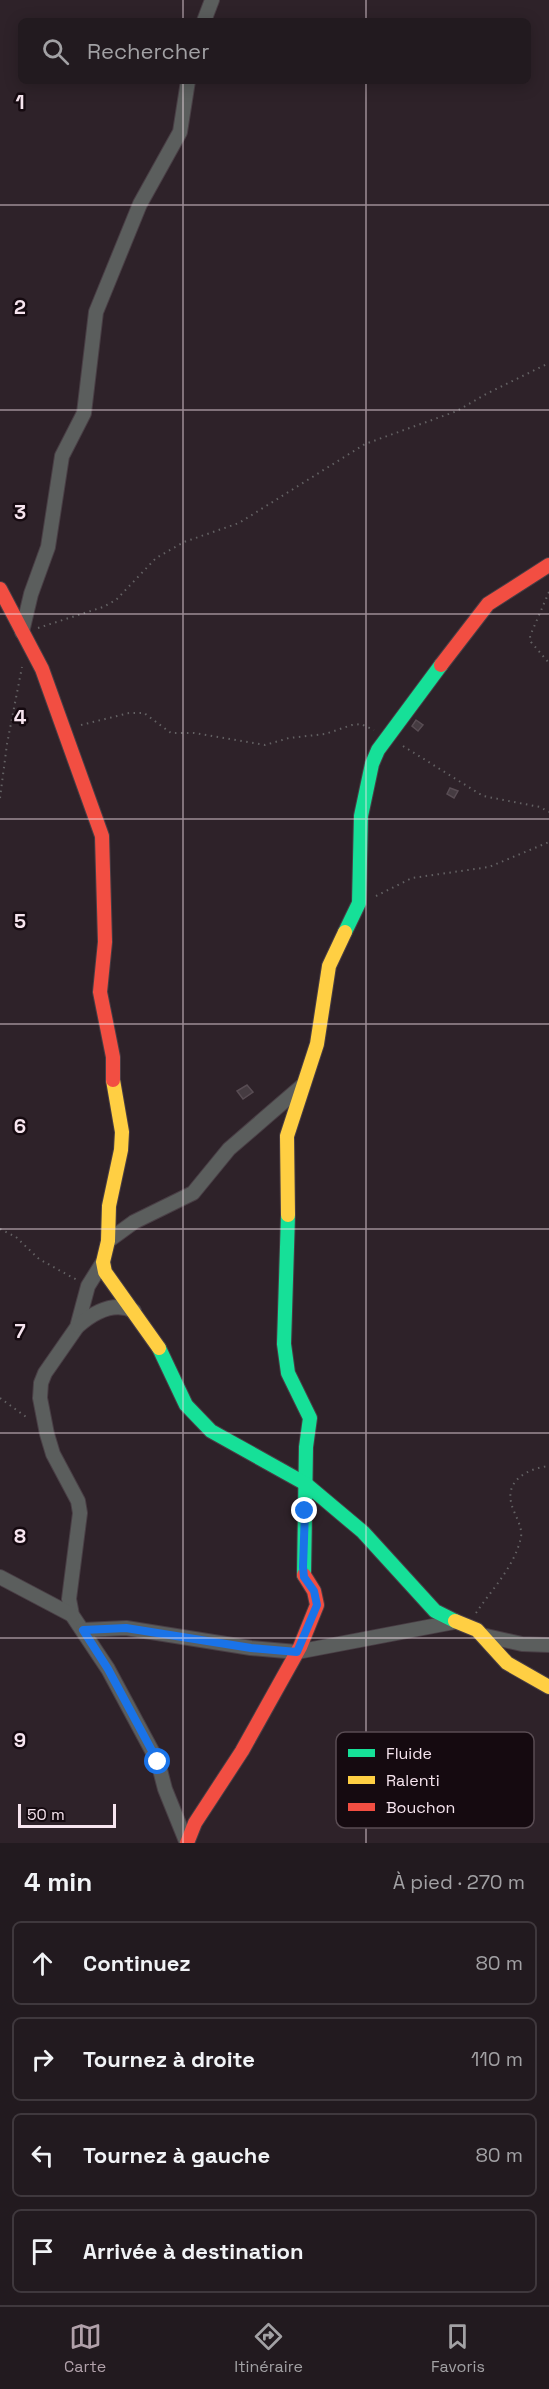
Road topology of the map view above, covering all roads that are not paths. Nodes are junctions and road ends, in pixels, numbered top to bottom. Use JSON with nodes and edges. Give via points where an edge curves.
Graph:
{"nodes":[{"id":1,"x":212,"y":0,"type":"edge"},
{"id":2,"x":205,"y":18,"type":"edge"},
{"id":3,"x":188,"y":84,"type":"edge"},
{"id":4,"x":549,"y":564,"type":"edge"},
{"id":5,"x":0,"y":589,"type":"edge"},
{"id":6,"x":22,"y":632,"type":"junction"},
{"id":7,"x":303,"y":1085,"type":"junction"},
{"id":8,"x":108,"y":1241,"type":"junction"},
{"id":9,"x":103,"y":1262,"type":"junction"},
{"id":10,"x":136,"y":1312,"type":"junction"},
{"id":11,"x":77,"y":1327,"type":"junction"},
{"id":12,"x":306,"y":1484,"type":"junction"},
{"id":13,"x":0,"y":1577,"type":"edge"},
{"id":14,"x":72,"y":1616,"type":"junction"},
{"id":15,"x":454,"y":1622,"type":"junction"},
{"id":16,"x":83,"y":1630,"type":"junction"},
{"id":17,"x":486,"y":1636,"type":"junction"},
{"id":18,"x":549,"y":1645,"type":"edge"},
{"id":19,"x":297,"y":1652,"type":"junction"},
{"id":20,"x":549,"y":1687,"type":"edge"},
{"id":21,"x":187,"y":1842,"type":"edge"}],
"edges":[{"from":1,"to":2,"type":"street"},
{"from":3,"to":6,"type":"street","via":[[180,132],[140,204],[96,312],[84,413],[62,456],[50,539]]},
{"from":4,"to":7,"type":"street","via":[[488,604],[388,736],[372,764],[361,816],[357,913],[329,966],[317,1044]]},
{"from":5,"to":6,"type":"street"},
{"from":6,"to":8,"type":"street","via":[[42,669],[102,836],[105,942],[100,992],[122,1132],[109,1206]]},
{"from":7,"to":8,"type":"street","via":[[229,1149],[193,1193],[134,1222]]},
{"from":7,"to":12,"type":"street","via":[[287,1136],[284,1344],[288,1373],[310,1418]]},
{"from":8,"to":9,"type":"street"},
{"from":9,"to":10,"type":"street","via":[[105,1272]]},
{"from":9,"to":11,"type":"street","via":[[88,1286]]},
{"from":10,"to":11,"type":"street","via":[[128,1308],[102,1309]]},
{"from":10,"to":12,"type":"street","via":[[158,1345],[186,1405],[211,1431]]},
{"from":11,"to":14,"type":"street","via":[[45,1373],[40,1398],[53,1454],[78,1501],[80,1513],[69,1599]]},
{"from":12,"to":15,"type":"street","via":[[363,1532],[435,1611]]},
{"from":12,"to":19,"type":"street","via":[[303,1567],[317,1605]]},
{"from":13,"to":14,"type":"street"},
{"from":14,"to":16,"type":"street"},
{"from":15,"to":17,"type":"street"},
{"from":15,"to":19,"type":"street"},
{"from":16,"to":19,"type":"street","via":[[126,1628]]},
{"from":16,"to":21,"type":"street","via":[[158,1762]]},
{"from":17,"to":18,"type":"street"},
{"from":17,"to":20,"type":"street","via":[[500,1656],[520,1673]]},
{"from":19,"to":21,"type":"street"}]}
